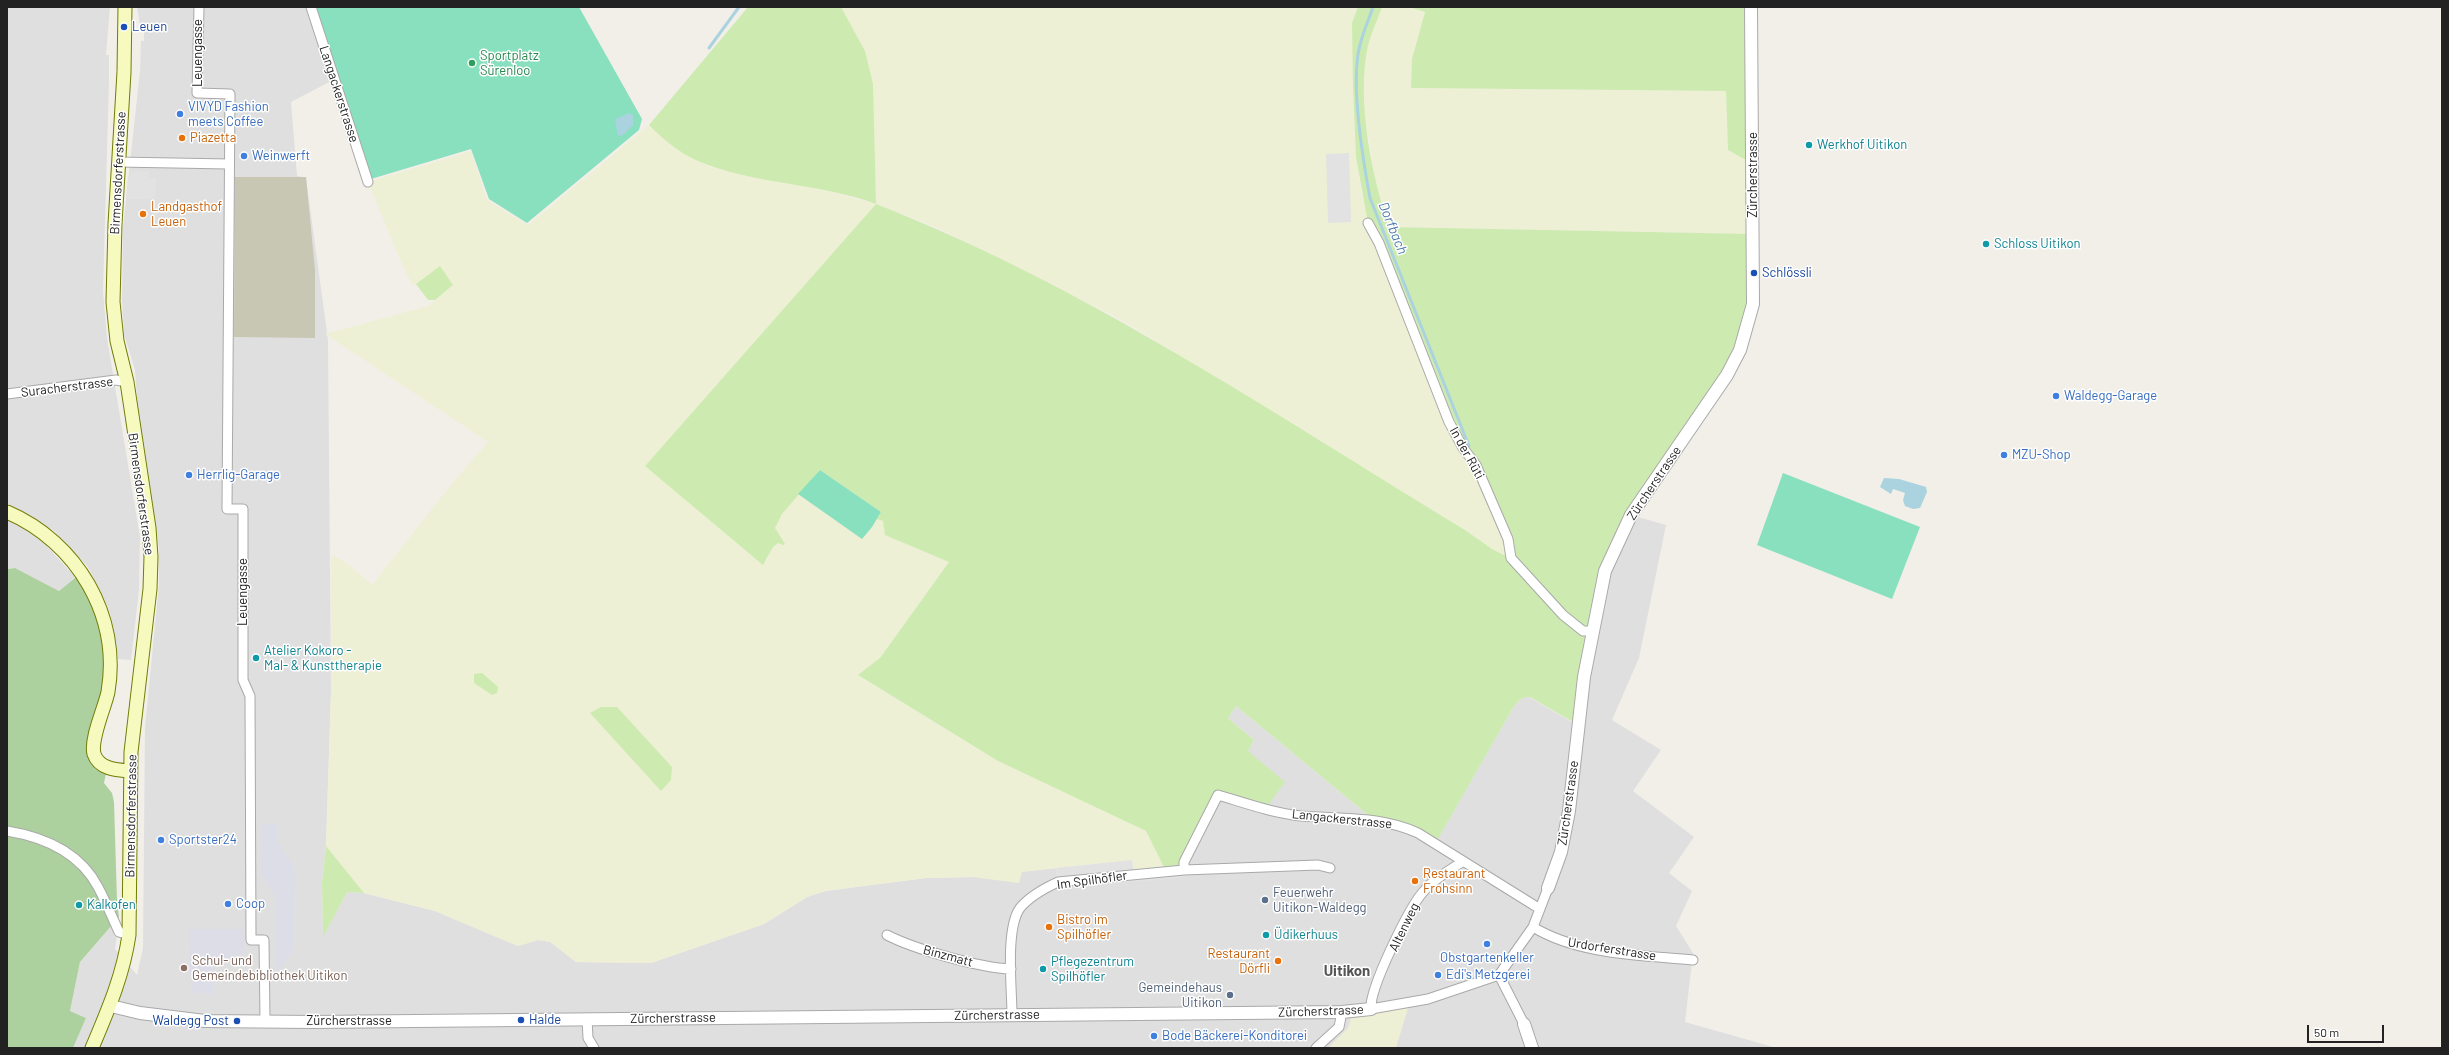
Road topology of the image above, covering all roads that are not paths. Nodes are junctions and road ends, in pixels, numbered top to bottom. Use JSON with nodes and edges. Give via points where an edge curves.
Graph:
{"nodes":[{"id":1,"x":125,"y":7,"type":"edge"},
{"id":2,"x":199,"y":7,"type":"edge"},
{"id":3,"x":311,"y":7,"type":"edge"},
{"id":4,"x":1751,"y":7,"type":"edge"},
{"id":5,"x":118,"y":162,"type":"junction"},
{"id":6,"x":229,"y":164,"type":"junction"},
{"id":7,"x":368,"y":182,"type":"dead end"},
{"id":8,"x":1368,"y":223,"type":"dead end"},
{"id":9,"x":127,"y":382,"type":"junction"},
{"id":10,"x":7,"y":394,"type":"edge"},
{"id":11,"x":7,"y":512,"type":"edge"},
{"id":12,"x":1592,"y":631,"type":"junction"},
{"id":13,"x":130,"y":771,"type":"junction"},
{"id":14,"x":7,"y":831,"type":"edge"},
{"id":15,"x":1462,"y":862,"type":"junction"},
{"id":16,"x":1330,"y":868,"type":"dead end"},
{"id":17,"x":1184,"y":870,"type":"junction"},
{"id":18,"x":1548,"y":888,"type":"joint"},
{"id":19,"x":1540,"y":909,"type":"junction"},
{"id":20,"x":1533,"y":927,"type":"junction"},
{"id":21,"x":129,"y":935,"type":"junction"},
{"id":22,"x":886,"y":935,"type":"dead end"},
{"id":23,"x":1694,"y":960,"type":"dead end"},
{"id":24,"x":1011,"y":969,"type":"junction"},
{"id":25,"x":1499,"y":975,"type":"junction"},
{"id":26,"x":111,"y":1006,"type":"junction"},
{"id":27,"x":1370,"y":1009,"type":"junction"},
{"id":28,"x":1342,"y":1012,"type":"junction"},
{"id":29,"x":1012,"y":1015,"type":"junction"},
{"id":30,"x":587,"y":1019,"type":"junction"},
{"id":31,"x":265,"y":1021,"type":"junction"},
{"id":32,"x":1524,"y":1024,"type":"joint"},
{"id":33,"x":92,"y":1048,"type":"edge"},
{"id":34,"x":594,"y":1048,"type":"edge"},
{"id":35,"x":1316,"y":1048,"type":"edge"},
{"id":36,"x":1532,"y":1048,"type":"edge"}],
"edges":[{"from":1,"to":5,"type":"main road","name":"Birmensdorferstrasse"},
{"from":2,"to":6,"type":"street","name":"Leuengasse","via":[[197,93],[230,94]]},
{"from":3,"to":7,"type":"street","name":"Langackerstrasse"},
{"from":4,"to":12,"type":"street","name":"Zürcherstrasse","via":[[1754,292],[1747,329],[1740,350],[1718,389],[1631,515],[1618,539],[1604,571]]},
{"from":5,"to":6,"type":"street"},
{"from":5,"to":9,"type":"main road","name":"Birmensdorferstrasse","via":[[113,302],[117,341]]},
{"from":6,"to":31,"type":"street","name":"Leuengasse","via":[[227,509],[243,509],[243,680],[250,696],[251,940],[264,940]]},
{"from":8,"to":12,"type":"street","name":"In der Rüti","via":[[1379,242],[1449,422],[1476,465],[1508,539],[1511,558],[1563,615],[1583,631]]},
{"from":9,"to":10,"type":"street","name":"Suracherstrasse","via":[[116,380]]},
{"from":9,"to":13,"type":"main road","name":"Birmensdorferstrasse","via":[[151,557],[150,589],[133,725]]},
{"from":11,"to":13,"type":"main road","via":[[38,529],[56,544],[82,572],[96,596],[106,628],[110,664],[108,692],[94,742],[94,753],[98,761],[107,768]]},
{"from":12,"to":18,"type":"street","name":"Zürcherstrasse","via":[[1584,677],[1569,811],[1560,852]]},
{"from":13,"to":21,"type":"main road","name":"Birmensdorferstrasse"},
{"from":14,"to":21,"type":"street","via":[[45,840],[75,860],[98,887],[119,932]]},
{"from":15,"to":17,"type":"street","name":"Langackerstrasse","via":[[1418,833],[1402,826],[1374,820],[1299,816],[1218,795],[1184,862]]},
{"from":15,"to":19,"type":"street","name":"Langackerstrasse"},
{"from":15,"to":27,"type":"street","name":"Altenweg","via":[[1435,881],[1415,902],[1374,990]]},
{"from":16,"to":17,"type":"street","name":"Im Spilhöfler","via":[[1318,865]]},
{"from":17,"to":24,"type":"street","name":"Im Spilhöfler","via":[[1058,882],[1043,889],[1020,909],[1011,939]]},
{"from":18,"to":19,"type":"street","name":"Zürcherstrasse"},
{"from":19,"to":20,"type":"street","name":"Zürcherstrasse"},
{"from":20,"to":23,"type":"street","name":"Urdorferstrasse","via":[[1547,936],[1587,947]]},
{"from":20,"to":25,"type":"street","name":"Zürcherstrasse"},
{"from":21,"to":26,"type":"main road","name":"Birmensdorferstrasse","via":[[125,963]]},
{"from":22,"to":24,"type":"street","name":"Binzmatt","via":[[903,944],[994,968]]},
{"from":24,"to":29,"type":"street","name":"Im Spilhöfler"},
{"from":25,"to":27,"type":"street","name":"Zürcherstrasse","via":[[1428,999]]},
{"from":25,"to":32,"type":"street"},
{"from":26,"to":31,"type":"street","name":"Zürcherstrasse","via":[[140,1013],[205,1021]]},
{"from":26,"to":33,"type":"main road","name":"Birmensdorferstrasse"},
{"from":27,"to":28,"type":"street","name":"Zürcherstrasse"},
{"from":28,"to":29,"type":"street","name":"Zürcherstrasse"},
{"from":28,"to":35,"type":"street","via":[[1339,1027]]},
{"from":29,"to":30,"type":"street","name":"Zürcherstrasse"},
{"from":30,"to":31,"type":"street","name":"Zürcherstrasse"},
{"from":30,"to":34,"type":"street","via":[[588,1038]]},
{"from":32,"to":36,"type":"street"}]}
